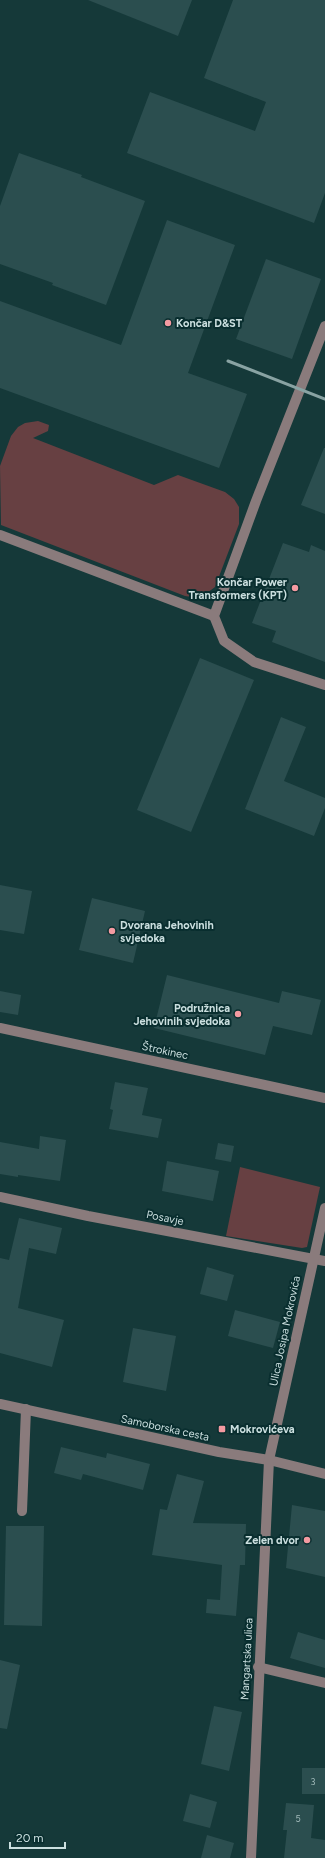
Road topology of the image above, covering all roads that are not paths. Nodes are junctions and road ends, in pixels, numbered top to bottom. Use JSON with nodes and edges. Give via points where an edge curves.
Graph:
{"nodes":[{"id":1,"x":325,"y":326,"type":"edge"},
{"id":2,"x":0,"y":535,"type":"edge"},
{"id":3,"x":214,"y":616,"type":"junction"},
{"id":4,"x":325,"y":685,"type":"edge"},
{"id":5,"x":0,"y":1028,"type":"edge"},
{"id":6,"x":325,"y":1098,"type":"edge"},
{"id":7,"x":0,"y":1197,"type":"edge"},
{"id":8,"x":325,"y":1208,"type":"edge"},
{"id":9,"x":313,"y":1258,"type":"junction"},
{"id":10,"x":325,"y":1261,"type":"edge"},
{"id":11,"x":0,"y":1404,"type":"edge"},
{"id":12,"x":26,"y":1409,"type":"junction"},
{"id":13,"x":269,"y":1460,"type":"junction"},
{"id":14,"x":325,"y":1474,"type":"edge"},
{"id":15,"x":22,"y":1511,"type":"dead end"},
{"id":16,"x":258,"y":1667,"type":"junction"},
{"id":17,"x":325,"y":1683,"type":"edge"},
{"id":18,"x":251,"y":1858,"type":"edge"}],
"edges":[{"from":1,"to":3,"type":"street"},
{"from":2,"to":3,"type":"street"},
{"from":3,"to":4,"type":"street","via":[[224,641],[254,662]]},
{"from":5,"to":6,"type":"street","name":"Štrokinec"},
{"from":7,"to":9,"type":"street","name":"Posavje"},
{"from":8,"to":9,"type":"street","name":"Ulica Josipa Mokrovića"},
{"from":9,"to":10,"type":"street","name":"Posavje"},
{"from":9,"to":13,"type":"street","name":"Ulica Josipa Mokrovića"},
{"from":11,"to":12,"type":"street","name":"Samoborska cesta"},
{"from":12,"to":13,"type":"street","name":"Samoborska cesta","via":[[219,1452]]},
{"from":12,"to":15,"type":"street"},
{"from":13,"to":14,"type":"street","name":"Samoborska cesta"},
{"from":13,"to":16,"type":"street","name":"Mangartska ulica"},
{"from":16,"to":17,"type":"street"},
{"from":16,"to":18,"type":"street","name":"Mangartska ulica"}]}
